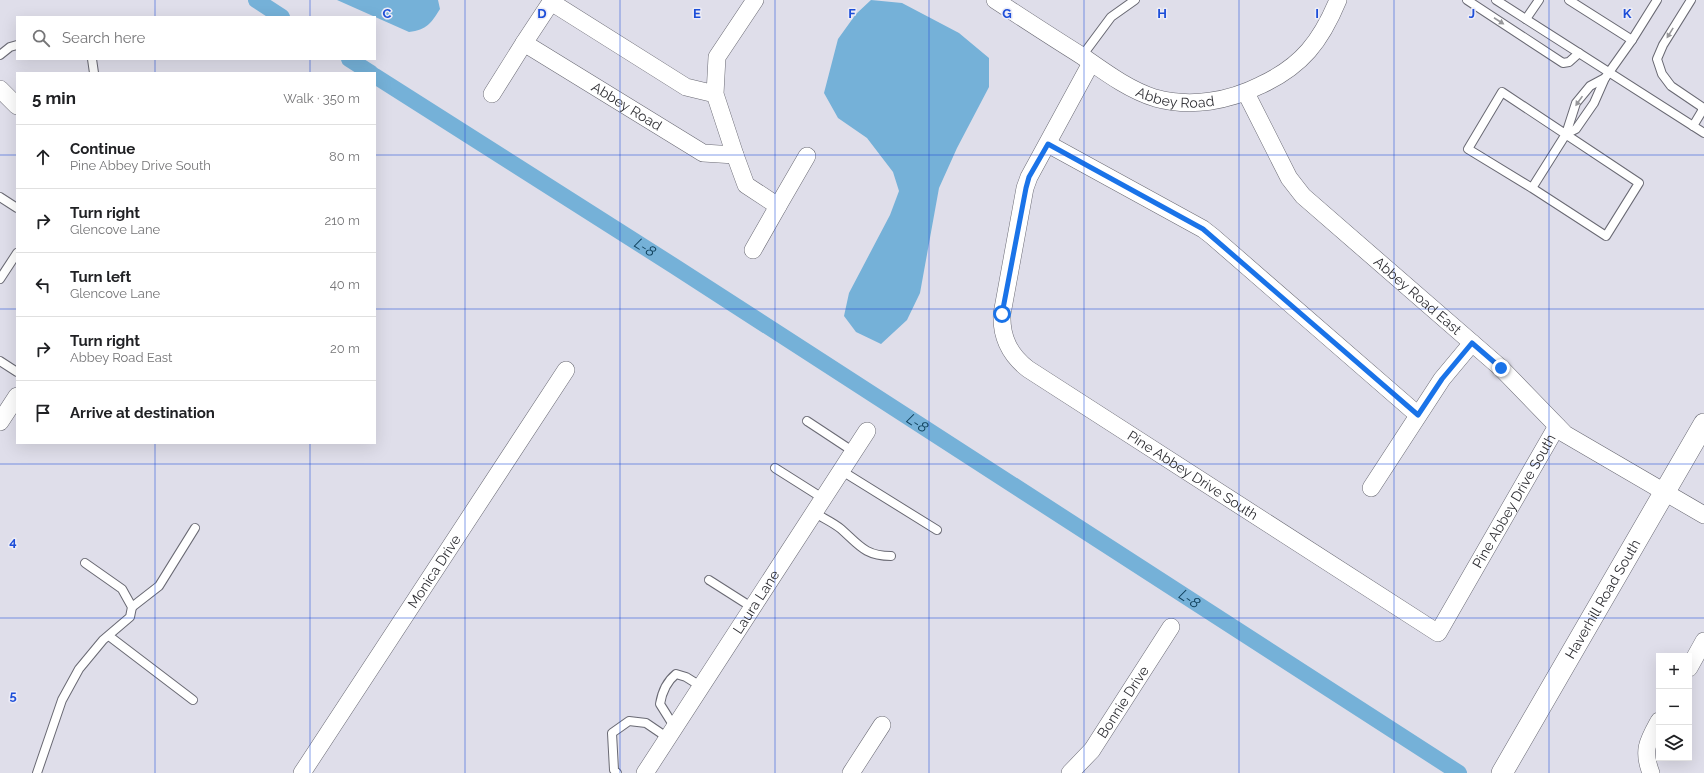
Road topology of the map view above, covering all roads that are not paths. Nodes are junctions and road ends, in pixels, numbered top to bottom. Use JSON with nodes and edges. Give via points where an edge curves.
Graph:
{"nodes":[{"id":1,"x":755,"y":0,"type":"edge"},
{"id":2,"x":995,"y":0,"type":"edge"},
{"id":3,"x":1135,"y":0,"type":"edge"},
{"id":4,"x":1338,"y":0,"type":"edge"},
{"id":5,"x":1467,"y":0,"type":"edge"},
{"id":6,"x":1496,"y":0,"type":"edge"},
{"id":7,"x":1539,"y":0,"type":"edge"},
{"id":8,"x":1569,"y":0,"type":"edge"},
{"id":9,"x":1657,"y":0,"type":"edge"},
{"id":10,"x":1691,"y":0,"type":"edge"},
{"id":11,"x":1526,"y":19,"type":"junction"},
{"id":12,"x":1632,"y":40,"type":"junction"},
{"id":13,"x":524,"y":43,"type":"junction"},
{"id":14,"x":16,"y":45,"type":"edge"},
{"id":15,"x":1578,"y":53,"type":"junction"},
{"id":16,"x":0,"y":55,"type":"edge"},
{"id":17,"x":92,"y":60,"type":"edge"},
{"id":18,"x":1086,"y":60,"type":"junction"},
{"id":19,"x":94,"y":72,"type":"edge"},
{"id":20,"x":1607,"y":75,"type":"junction"},
{"id":21,"x":0,"y":89,"type":"edge"},
{"id":22,"x":1246,"y":93,"type":"junction"},
{"id":23,"x":492,"y":94,"type":"dead end"},
{"id":24,"x":715,"y":94,"type":"junction"},
{"id":25,"x":16,"y":105,"type":"edge"},
{"id":26,"x":1693,"y":126,"type":"junction"},
{"id":27,"x":1704,"y":133,"type":"edge"},
{"id":28,"x":1566,"y":134,"type":"junction"},
{"id":29,"x":1048,"y":144,"type":"junction"},
{"id":30,"x":734,"y":155,"type":"junction"},
{"id":31,"x":807,"y":156,"type":"dead end"},
{"id":32,"x":1532,"y":188,"type":"junction"},
{"id":33,"x":0,"y":197,"type":"edge"},
{"id":34,"x":778,"y":206,"type":"junction"},
{"id":35,"x":16,"y":207,"type":"edge"},
{"id":36,"x":753,"y":250,"type":"dead end"},
{"id":37,"x":16,"y":255,"type":"edge"},
{"id":38,"x":0,"y":279,"type":"edge"},
{"id":39,"x":1472,"y":343,"type":"junction"},
{"id":40,"x":0,"y":361,"type":"edge"},
{"id":41,"x":566,"y":370,"type":"dead end"},
{"id":42,"x":16,"y":371,"type":"edge"},
{"id":43,"x":16,"y":398,"type":"edge"},
{"id":44,"x":1418,"y":415,"type":"junction"},
{"id":45,"x":807,"y":421,"type":"dead end"},
{"id":46,"x":0,"y":422,"type":"edge"},
{"id":47,"x":1704,"y":424,"type":"edge"},
{"id":48,"x":1557,"y":426,"type":"junction"},
{"id":49,"x":867,"y":432,"type":"dead end"},
{"id":50,"x":854,"y":452,"type":"junction"},
{"id":51,"x":775,"y":468,"type":"dead end"},
{"id":52,"x":842,"y":471,"type":"junction"},
{"id":53,"x":1371,"y":488,"type":"dead end"},
{"id":54,"x":1665,"y":492,"type":"junction"},
{"id":55,"x":824,"y":499,"type":"junction"},
{"id":56,"x":815,"y":513,"type":"junction"},
{"id":57,"x":1704,"y":515,"type":"edge"},
{"id":58,"x":195,"y":528,"type":"dead end"},
{"id":59,"x":936,"y":530,"type":"dead end"},
{"id":60,"x":891,"y":556,"type":"dead end"},
{"id":61,"x":85,"y":563,"type":"dead end"},
{"id":62,"x":709,"y":580,"type":"dead end"},
{"id":63,"x":132,"y":607,"type":"junction"},
{"id":64,"x":753,"y":608,"type":"junction"},
{"id":65,"x":1171,"y":628,"type":"dead end"},
{"id":66,"x":109,"y":636,"type":"junction"},
{"id":67,"x":1704,"y":641,"type":"edge"},
{"id":68,"x":1692,"y":663,"type":"edge"},
{"id":69,"x":702,"y":687,"type":"junction"},
{"id":70,"x":193,"y":700,"type":"dead end"},
{"id":71,"x":882,"y":725,"type":"dead end"},
{"id":72,"x":1657,"y":725,"type":"edge"},
{"id":73,"x":671,"y":733,"type":"junction"},
{"id":74,"x":37,"y":773,"type":"edge"},
{"id":75,"x":302,"y":773,"type":"edge"},
{"id":76,"x":617,"y":773,"type":"edge"},
{"id":77,"x":645,"y":773,"type":"edge"},
{"id":78,"x":851,"y":773,"type":"edge"},
{"id":79,"x":1070,"y":773,"type":"edge"},
{"id":80,"x":1502,"y":773,"type":"edge"},
{"id":81,"x":1651,"y":773,"type":"edge"}],
"edges":[{"from":1,"to":24,"type":"street","via":[[717,57]]},
{"from":2,"to":18,"type":"street","name":"Abbey Road"},
{"from":3,"to":18,"type":"lane","via":[[1111,17]]},
{"from":4,"to":22,"type":"street","name":"Abbey Road","via":[[1322,34],[1309,51],[1273,80]]},
{"from":5,"to":15,"type":"lane","one_way":true,"via":[[1563,63]]},
{"from":6,"to":11,"type":"lane"},
{"from":7,"to":11,"type":"lane"},
{"from":8,"to":12,"type":"lane"},
{"from":9,"to":12,"type":"lane"},
{"from":10,"to":26,"type":"lane","one_way":true,"via":[[1657,59],[1662,74],[1671,86],[1702,107]]},
{"from":11,"to":15,"type":"lane"},
{"from":12,"to":20,"type":"lane"},
{"from":13,"to":23,"type":"street"},
{"from":13,"to":24,"type":"street","via":[[551,2],[686,88]]},
{"from":13,"to":30,"type":"street","name":"Abbey Road","via":[[703,153]]},
{"from":14,"to":16,"type":"lane"},
{"from":15,"to":20,"type":"lane"},
{"from":17,"to":19,"type":"lane"},
{"from":18,"to":22,"type":"street","name":"Abbey Road","via":[[1130,87],[1156,98],[1207,102],[1229,99]]},
{"from":18,"to":29,"type":"street","name":"Pine Abbey Drive South"},
{"from":20,"to":26,"type":"lane"},
{"from":20,"to":28,"type":"lane","via":[[1590,109],[1576,129]]},
{"from":20,"to":28,"type":"lane","one_way":true,"via":[[1590,86],[1576,103]]},
{"from":21,"to":25,"type":"street"},
{"from":22,"to":39,"type":"street","name":"Abbey Road East","via":[[1289,178],[1303,196]]},
{"from":24,"to":30,"type":"street"},
{"from":26,"to":27,"type":"lane"},
{"from":28,"to":32,"type":"lane"},
{"from":28,"to":32,"type":"lane","via":[[1502,92],[1468,150]]},
{"from":28,"to":32,"type":"lane","via":[[1639,183],[1606,236]]},
{"from":29,"to":44,"type":"street","via":[[1203,229]]},
{"from":29,"to":48,"type":"street","name":"Pine Abbey Drive South","via":[[1029,177],[1026,188],[1002,314],[1003,335],[1012,354],[1028,369],[1438,633]]},
{"from":30,"to":34,"type":"street","via":[[746,185]]},
{"from":31,"to":34,"type":"street"},
{"from":33,"to":35,"type":"lane"},
{"from":34,"to":36,"type":"street"},
{"from":37,"to":38,"type":"lane"},
{"from":39,"to":44,"type":"street","via":[[1442,379]]},
{"from":39,"to":48,"type":"street","name":"Abbey Road East","via":[[1501,368]]},
{"from":40,"to":42,"type":"lane"},
{"from":41,"to":75,"type":"street","name":"Monica Drive"},
{"from":43,"to":46,"type":"street"},
{"from":44,"to":53,"type":"street"},
{"from":45,"to":50,"type":"lane"},
{"from":47,"to":54,"type":"street","name":"Haverhill Road South"},
{"from":48,"to":54,"type":"street","name":"Abbey Road East","via":[[1575,441]]},
{"from":49,"to":50,"type":"street","name":"Laura Lane"},
{"from":50,"to":52,"type":"street","name":"Laura Lane"},
{"from":51,"to":55,"type":"lane"},
{"from":52,"to":55,"type":"street","name":"Laura Lane"},
{"from":52,"to":59,"type":"lane"},
{"from":54,"to":57,"type":"street","name":"Abbey Road East"},
{"from":54,"to":80,"type":"street","name":"Haverhill Road South"},
{"from":55,"to":56,"type":"street","name":"Laura Lane"},
{"from":56,"to":60,"type":"lane","via":[[840,528],[856,545],[880,556]]},
{"from":56,"to":64,"type":"street","name":"Laura Lane"},
{"from":58,"to":63,"type":"lane","via":[[159,586]]},
{"from":61,"to":63,"type":"lane","via":[[122,589]]},
{"from":62,"to":64,"type":"lane"},
{"from":63,"to":66,"type":"lane","via":[[130,617]]},
{"from":64,"to":69,"type":"street","name":"Laura Lane"},
{"from":65,"to":79,"type":"street","name":"Bonnie Drive","via":[[1092,750]]},
{"from":66,"to":70,"type":"lane"},
{"from":66,"to":74,"type":"lane","via":[[86,659],[62,700]]},
{"from":67,"to":68,"type":"street"},
{"from":69,"to":73,"type":"street","name":"Laura Lane"},
{"from":69,"to":73,"type":"lane","via":[[676,674],[669,679],[660,704]]},
{"from":71,"to":78,"type":"street"},
{"from":72,"to":81,"type":"street","via":[[1647,743],[1647,764]]},
{"from":73,"to":76,"type":"lane","via":[[646,723],[629,721],[612,733],[614,770]]},
{"from":73,"to":77,"type":"street","name":"Laura Lane"}]}
